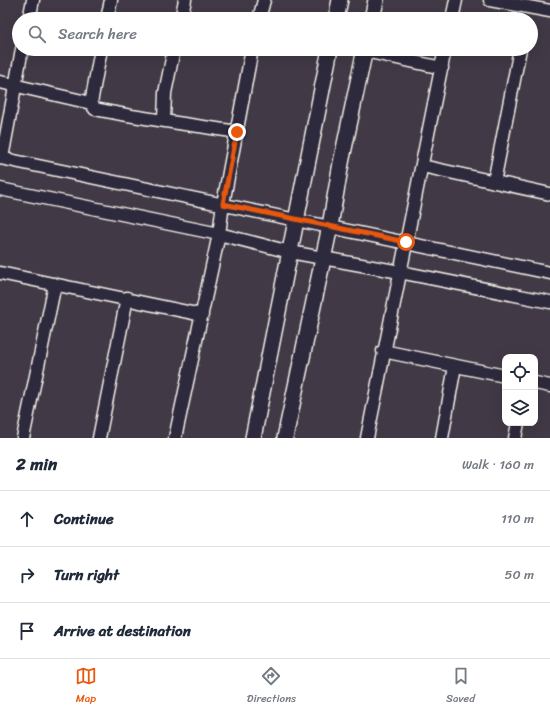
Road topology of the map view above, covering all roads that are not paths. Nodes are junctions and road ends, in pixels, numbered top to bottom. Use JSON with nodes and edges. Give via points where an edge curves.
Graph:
{"nodes":[{"id":1,"x":33,"y":0,"type":"edge"},
{"id":2,"x":111,"y":0,"type":"edge"},
{"id":3,"x":186,"y":0,"type":"edge"},
{"id":4,"x":264,"y":0,"type":"edge"},
{"id":5,"x":340,"y":0,"type":"edge"},
{"id":6,"x":376,"y":0,"type":"edge"},
{"id":7,"x":456,"y":0,"type":"edge"},
{"id":8,"x":490,"y":0,"type":"edge"},
{"id":9,"x":550,"y":11,"type":"edge"},
{"id":10,"x":30,"y":12,"type":"edge"},
{"id":11,"x":108,"y":12,"type":"edge"},
{"id":12,"x":183,"y":12,"type":"edge"},
{"id":13,"x":261,"y":12,"type":"edge"},
{"id":14,"x":337,"y":12,"type":"edge"},
{"id":15,"x":373,"y":12,"type":"edge"},
{"id":16,"x":453,"y":12,"type":"edge"},
{"id":17,"x":525,"y":12,"type":"edge"},
{"id":18,"x":538,"y":12,"type":"edge"},
{"id":19,"x":21,"y":56,"type":"edge"},
{"id":20,"x":100,"y":56,"type":"edge"},
{"id":21,"x":173,"y":56,"type":"edge"},
{"id":22,"x":251,"y":56,"type":"edge"},
{"id":23,"x":329,"y":56,"type":"edge"},
{"id":24,"x":364,"y":56,"type":"edge"},
{"id":25,"x":391,"y":56,"type":"edge"},
{"id":26,"x":445,"y":56,"type":"edge"},
{"id":27,"x":519,"y":56,"type":"edge"},
{"id":28,"x":442,"y":68,"type":"junction"},
{"id":29,"x":0,"y":82,"type":"edge"},
{"id":30,"x":16,"y":86,"type":"junction"},
{"id":31,"x":91,"y":103,"type":"junction"},
{"id":32,"x":164,"y":120,"type":"junction"},
{"id":33,"x":237,"y":132,"type":"junction"},
{"id":34,"x":1,"y":158,"type":"edge"},
{"id":35,"x":422,"y":166,"type":"junction"},
{"id":36,"x":494,"y":182,"type":"junction"},
{"id":37,"x":0,"y":189,"type":"edge"},
{"id":38,"x":550,"y":194,"type":"edge"},
{"id":39,"x":223,"y":204,"type":"junction"},
{"id":40,"x":297,"y":219,"type":"junction"},
{"id":41,"x":330,"y":226,"type":"junction"},
{"id":42,"x":219,"y":234,"type":"junction"},
{"id":43,"x":406,"y":242,"type":"junction"},
{"id":44,"x":290,"y":252,"type":"junction"},
{"id":45,"x":324,"y":257,"type":"junction"},
{"id":46,"x":400,"y":272,"type":"junction"},
{"id":47,"x":0,"y":273,"type":"edge"},
{"id":48,"x":550,"y":273,"type":"edge"},
{"id":49,"x":55,"y":284,"type":"junction"},
{"id":50,"x":127,"y":298,"type":"junction"},
{"id":51,"x":550,"y":302,"type":"edge"},
{"id":52,"x":202,"y":315,"type":"junction"},
{"id":53,"x":383,"y":351,"type":"junction"},
{"id":54,"x":455,"y":366,"type":"junction"},
{"id":55,"x":502,"y":375,"type":"edge"},
{"id":56,"x":538,"y":383,"type":"edge"},
{"id":57,"x":550,"y":386,"type":"edge"},
{"id":58,"x":517,"y":426,"type":"edge"},
{"id":59,"x":23,"y":438,"type":"edge"},
{"id":60,"x":99,"y":438,"type":"edge"},
{"id":61,"x":175,"y":438,"type":"edge"},
{"id":62,"x":253,"y":438,"type":"edge"},
{"id":63,"x":285,"y":438,"type":"edge"},
{"id":64,"x":367,"y":438,"type":"edge"},
{"id":65,"x":442,"y":438,"type":"edge"},
{"id":66,"x":515,"y":438,"type":"edge"}],
"edges":[{"from":1,"to":10,"type":"street"},
{"from":2,"to":11,"type":"street"},
{"from":3,"to":12,"type":"street"},
{"from":4,"to":13,"type":"street"},
{"from":5,"to":14,"type":"street"},
{"from":6,"to":15,"type":"street"},
{"from":7,"to":16,"type":"street"},
{"from":8,"to":17,"type":"street"},
{"from":9,"to":18,"type":"street"},
{"from":19,"to":30,"type":"street"},
{"from":20,"to":31,"type":"street"},
{"from":21,"to":32,"type":"street","via":[[165,93]]},
{"from":22,"to":33,"type":"street"},
{"from":23,"to":40,"type":"street"},
{"from":24,"to":41,"type":"street"},
{"from":25,"to":28,"type":"street"},
{"from":26,"to":28,"type":"street"},
{"from":27,"to":36,"type":"street"},
{"from":28,"to":35,"type":"street"},
{"from":29,"to":30,"type":"street"},
{"from":30,"to":31,"type":"street"},
{"from":30,"to":34,"type":"street"},
{"from":31,"to":32,"type":"street","via":[[95,109],[136,118]]},
{"from":32,"to":33,"type":"street"},
{"from":33,"to":39,"type":"street"},
{"from":34,"to":39,"type":"street"},
{"from":35,"to":36,"type":"street"},
{"from":35,"to":43,"type":"street"},
{"from":36,"to":38,"type":"street"},
{"from":37,"to":42,"type":"street"},
{"from":39,"to":40,"type":"street"},
{"from":39,"to":42,"type":"street"},
{"from":40,"to":41,"type":"street"},
{"from":40,"to":44,"type":"street"},
{"from":41,"to":43,"type":"street"},
{"from":41,"to":45,"type":"street"},
{"from":42,"to":44,"type":"street"},
{"from":42,"to":52,"type":"street"},
{"from":43,"to":46,"type":"street"},
{"from":43,"to":48,"type":"street"},
{"from":44,"to":45,"type":"street"},
{"from":44,"to":62,"type":"street"},
{"from":45,"to":46,"type":"street"},
{"from":45,"to":63,"type":"street"},
{"from":46,"to":51,"type":"street"},
{"from":46,"to":53,"type":"street"},
{"from":47,"to":49,"type":"street"},
{"from":49,"to":50,"type":"street"},
{"from":49,"to":59,"type":"street"},
{"from":50,"to":52,"type":"street"},
{"from":50,"to":60,"type":"street"},
{"from":52,"to":61,"type":"street"},
{"from":53,"to":54,"type":"street"},
{"from":53,"to":64,"type":"street"},
{"from":54,"to":55,"type":"street"},
{"from":54,"to":65,"type":"street"},
{"from":56,"to":57,"type":"street"},
{"from":58,"to":66,"type":"street"}]}
